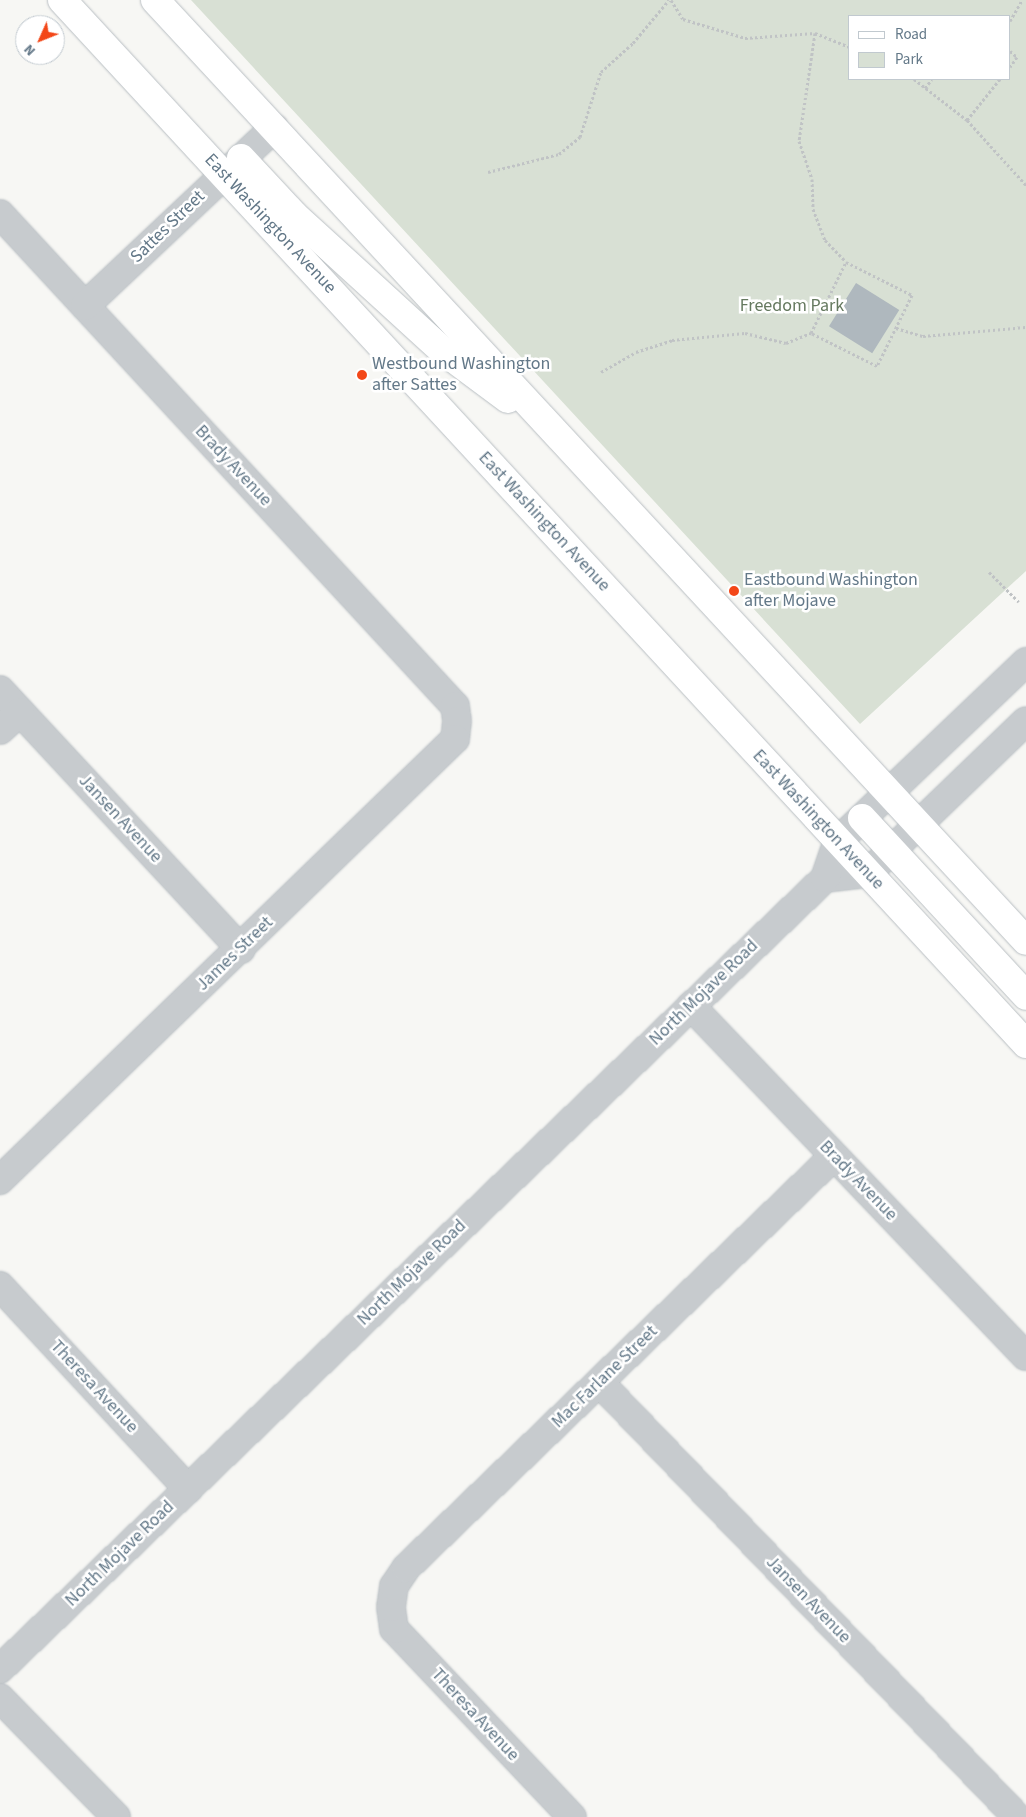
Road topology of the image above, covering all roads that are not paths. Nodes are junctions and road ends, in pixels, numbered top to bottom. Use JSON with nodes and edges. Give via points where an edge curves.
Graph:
{"nodes":[{"id":1,"x":62,"y":0,"type":"edge"},
{"id":2,"x":155,"y":0,"type":"edge"},
{"id":3,"x":274,"y":128,"type":"junction"},
{"id":4,"x":232,"y":166,"type":"junction"},
{"id":5,"x":0,"y":214,"type":"edge"},
{"id":6,"x":85,"y":306,"type":"junction"},
{"id":7,"x":560,"y":437,"type":"junction"},
{"id":8,"x":1026,"y":662,"type":"edge"},
{"id":9,"x":0,"y":690,"type":"edge"},
{"id":10,"x":20,"y":712,"type":"junction"},
{"id":11,"x":457,"y":721,"type":"joint"},
{"id":12,"x":1026,"y":721,"type":"edge"},
{"id":13,"x":0,"y":730,"type":"edge"},
{"id":14,"x":888,"y":793,"type":"junction"},
{"id":15,"x":862,"y":818,"type":"junction"},
{"id":16,"x":918,"y":825,"type":"junction"},
{"id":17,"x":838,"y":842,"type":"junction"},
{"id":18,"x":892,"y":850,"type":"junction"},
{"id":19,"x":868,"y":874,"type":"junction"},
{"id":20,"x":825,"y":878,"type":"junction"},
{"id":21,"x":1026,"y":941,"type":"edge"},
{"id":22,"x":241,"y":949,"type":"junction"},
{"id":23,"x":1026,"y":996,"type":"edge"},
{"id":24,"x":690,"y":1006,"type":"junction"},
{"id":25,"x":1026,"y":1044,"type":"edge"},
{"id":26,"x":834,"y":1156,"type":"junction"},
{"id":27,"x":0,"y":1180,"type":"edge"},
{"id":28,"x":0,"y":1286,"type":"edge"},
{"id":29,"x":1026,"y":1356,"type":"edge"},
{"id":30,"x":599,"y":1382,"type":"junction"},
{"id":31,"x":188,"y":1489,"type":"junction"},
{"id":32,"x":391,"y":1607,"type":"joint"},
{"id":33,"x":0,"y":1670,"type":"edge"},
{"id":34,"x":0,"y":1698,"type":"edge"},
{"id":35,"x":116,"y":1817,"type":"edge"},
{"id":36,"x":572,"y":1817,"type":"edge"},
{"id":37,"x":1017,"y":1817,"type":"edge"}],
"edges":[{"from":1,"to":4,"type":"main road","name":"East Washington Avenue"},
{"from":2,"to":3,"type":"main road"},
{"from":3,"to":4,"type":"street","name":"Sattes Street"},
{"from":3,"to":7,"type":"main road"},
{"from":4,"to":6,"type":"street","name":"Sattes Street"},
{"from":4,"to":7,"type":"main road","via":[[294,215],[442,350]]},
{"from":4,"to":17,"type":"main road","name":"East Washington Avenue"},
{"from":5,"to":6,"type":"street","name":"Brady Avenue"},
{"from":6,"to":11,"type":"street","name":"Brady Avenue","via":[[455,706]]},
{"from":7,"to":14,"type":"main road"},
{"from":8,"to":14,"type":"street","name":"North Mojave Road"},
{"from":9,"to":10,"type":"street","name":"Jansen Avenue"},
{"from":10,"to":13,"type":"street"},
{"from":10,"to":22,"type":"street","name":"Jansen Avenue"},
{"from":11,"to":22,"type":"street","name":"James Street","via":[[455,738]]},
{"from":12,"to":16,"type":"street"},
{"from":14,"to":15,"type":"street","name":"North Mojave Road"},
{"from":14,"to":16,"type":"main road"},
{"from":15,"to":17,"type":"street","name":"North Mojave Road"},
{"from":15,"to":18,"type":"main road"},
{"from":16,"to":18,"type":"street"},
{"from":16,"to":21,"type":"main road"},
{"from":17,"to":19,"type":"main road","name":"East Washington Avenue"},
{"from":17,"to":20,"type":"street","name":"North Mojave Road"},
{"from":18,"to":19,"type":"street"},
{"from":18,"to":23,"type":"main road"},
{"from":19,"to":20,"type":"street"},
{"from":19,"to":25,"type":"main road","name":"East Washington Avenue"},
{"from":20,"to":24,"type":"street","name":"North Mojave Road"},
{"from":22,"to":27,"type":"street","name":"James Street"},
{"from":24,"to":26,"type":"street","name":"Brady Avenue"},
{"from":24,"to":31,"type":"street","name":"North Mojave Road"},
{"from":26,"to":29,"type":"street","name":"Brady Avenue"},
{"from":26,"to":30,"type":"street","name":"Mac Farlane Street"},
{"from":28,"to":31,"type":"street","name":"Theresa Avenue"},
{"from":30,"to":32,"type":"street","name":"Mac Farlane Street","via":[[406,1568],[394,1586]]},
{"from":30,"to":37,"type":"street","name":"Jansen Avenue"},
{"from":31,"to":33,"type":"street","name":"North Mojave Road"},
{"from":32,"to":36,"type":"street","name":"Theresa Avenue","via":[[394,1629]]},
{"from":34,"to":35,"type":"street"}]}
